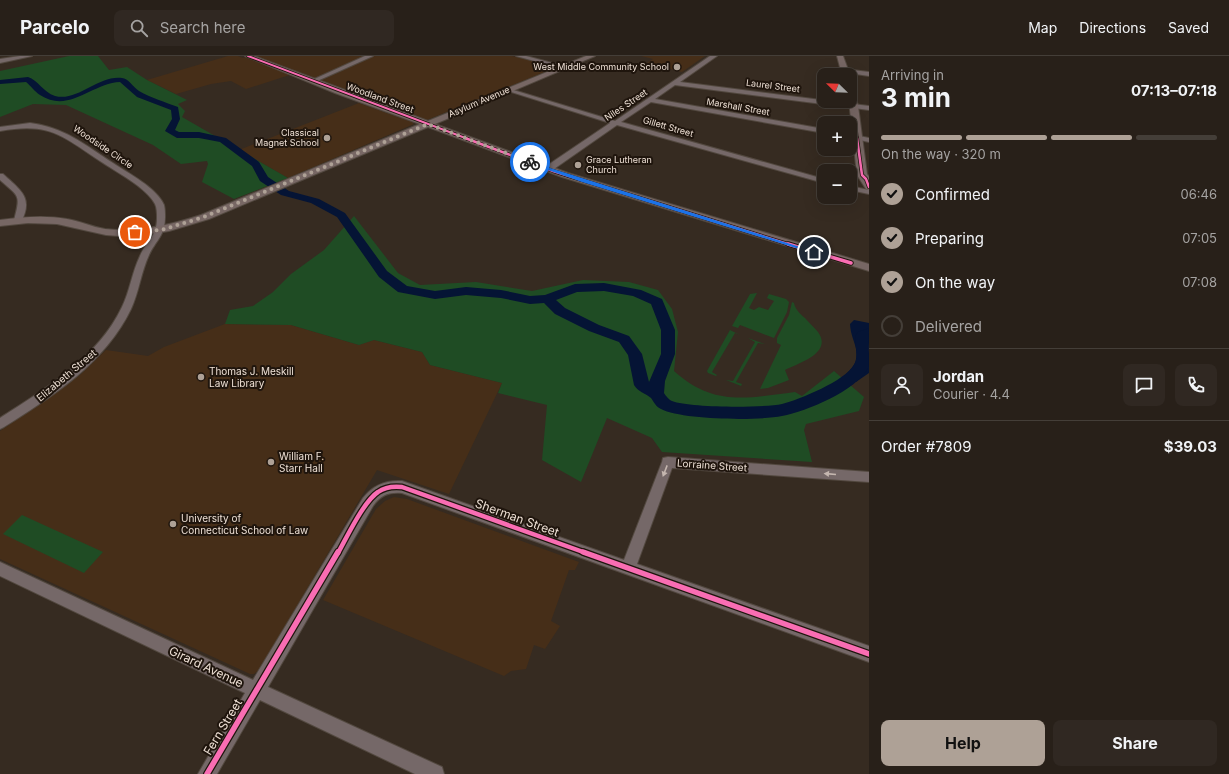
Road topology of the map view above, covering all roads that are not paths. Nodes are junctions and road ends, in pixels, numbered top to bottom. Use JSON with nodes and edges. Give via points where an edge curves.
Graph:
{"nodes":[{"id":1,"x":29,"y":56,"type":"edge"},
{"id":2,"x":248,"y":56,"type":"edge"},
{"id":3,"x":370,"y":56,"type":"edge"},
{"id":4,"x":519,"y":56,"type":"edge"},
{"id":5,"x":592,"y":56,"type":"edge"},
{"id":6,"x":714,"y":56,"type":"edge"},
{"id":7,"x":840,"y":56,"type":"edge"},
{"id":8,"x":0,"y":61,"type":"edge"},
{"id":9,"x":564,"y":67,"type":"junction"},
{"id":10,"x":844,"y":68,"type":"edge"},
{"id":11,"x":857,"y":74,"type":"edge"},
{"id":12,"x":869,"y":74,"type":"edge"},
{"id":13,"x":313,"y":81,"type":"junction"},
{"id":14,"x":674,"y":83,"type":"junction"},
{"id":15,"x":508,"y":90,"type":"junction"},
{"id":16,"x":650,"y":100,"type":"junction"},
{"id":17,"x":817,"y":101,"type":"edge"},
{"id":18,"x":857,"y":106,"type":"edge"},
{"id":19,"x":869,"y":108,"type":"edge"},
{"id":20,"x":615,"y":123,"type":"junction"},
{"id":21,"x":428,"y":124,"type":"junction"},
{"id":22,"x":0,"y":129,"type":"edge"},
{"id":23,"x":817,"y":130,"type":"edge"},
{"id":24,"x":857,"y":138,"type":"edge"},
{"id":25,"x":869,"y":140,"type":"edge"},
{"id":26,"x":857,"y":148,"type":"edge"},
{"id":27,"x":548,"y":169,"type":"junction"},
{"id":28,"x":0,"y":176,"type":"edge"},
{"id":29,"x":865,"y":176,"type":"edge"},
{"id":30,"x":817,"y":178,"type":"edge"},
{"id":31,"x":869,"y":188,"type":"edge"},
{"id":32,"x":857,"y":189,"type":"edge"},
{"id":33,"x":869,"y":192,"type":"edge"},
{"id":34,"x":18,"y":220,"type":"junction"},
{"id":35,"x":0,"y":223,"type":"edge"},
{"id":36,"x":161,"y":230,"type":"junction"},
{"id":37,"x":869,"y":268,"type":"edge"},
{"id":38,"x":0,"y":424,"type":"edge"},
{"id":39,"x":869,"y":477,"type":"edge"},
{"id":40,"x":628,"y":568,"type":"junction"},
{"id":41,"x":0,"y":569,"type":"edge"},
{"id":42,"x":869,"y":654,"type":"edge"},
{"id":43,"x":256,"y":691,"type":"junction"},
{"id":44,"x":207,"y":774,"type":"edge"},
{"id":45,"x":435,"y":774,"type":"edge"}],
"edges":[{"from":1,"to":8,"type":"street"},
{"from":2,"to":13,"type":"main road","name":"Woodland Street"},
{"from":3,"to":13,"type":"street"},
{"from":4,"to":9,"type":"street"},
{"from":5,"to":9,"type":"main road","name":"Asylum Avenue"},
{"from":6,"to":14,"type":"street","name":"Niles Street"},
{"from":7,"to":10,"type":"main road"},
{"from":9,"to":15,"type":"main road","name":"Asylum Avenue"},
{"from":11,"to":12,"type":"street"},
{"from":13,"to":21,"type":"main road","name":"Woodland Street"},
{"from":14,"to":16,"type":"street","name":"Niles Street"},
{"from":14,"to":17,"type":"street","name":"Laurel Street"},
{"from":15,"to":20,"type":"street","name":"Gillett Street"},
{"from":15,"to":21,"type":"main road","name":"Asylum Avenue"},
{"from":16,"to":20,"type":"street","name":"Niles Street"},
{"from":16,"to":23,"type":"street","name":"Marshall Street"},
{"from":18,"to":19,"type":"street","name":"Laurel Street"},
{"from":20,"to":27,"type":"street","name":"Niles Street"},
{"from":20,"to":30,"type":"street","name":"Gillett Street"},
{"from":21,"to":27,"type":"main road","name":"Woodland Street"},
{"from":21,"to":36,"type":"main road","name":"Asylum Avenue","via":[[200,218]]},
{"from":22,"to":36,"type":"street","name":"Woodside Circle","via":[[21,126],[43,127],[66,134],[139,184],[156,199],[159,205]]},
{"from":24,"to":25,"type":"street"},
{"from":26,"to":29,"type":"main road"},
{"from":27,"to":37,"type":"main road","name":"Woodland Street"},
{"from":28,"to":34,"type":"street","via":[[20,194],[23,202]]},
{"from":29,"to":31,"type":"main road"},
{"from":29,"to":33,"type":"main road","via":[[859,178],[862,187]]},
{"from":32,"to":33,"type":"street"},
{"from":34,"to":35,"type":"main road","name":"Asylum Avenue"},
{"from":34,"to":36,"type":"main road","name":"Asylum Avenue","via":[[60,221],[93,230],[113,232]]},
{"from":36,"to":38,"type":"street","name":"Elizabeth Street","via":[[144,257],[123,317],[109,336],[67,377]]},
{"from":39,"to":40,"type":"street","name":"Lorraine Street","one_way":true,"via":[[668,462]]},
{"from":40,"to":42,"type":"street","name":"Sherman Street"},
{"from":40,"to":43,"type":"street","name":"Sherman Street","via":[[402,487],[385,488],[368,502]]},
{"from":41,"to":43,"type":"street","name":"Girard Avenue"},
{"from":43,"to":44,"type":"street","name":"Fern Street"},
{"from":43,"to":45,"type":"street","name":"Girard Avenue"}]}
